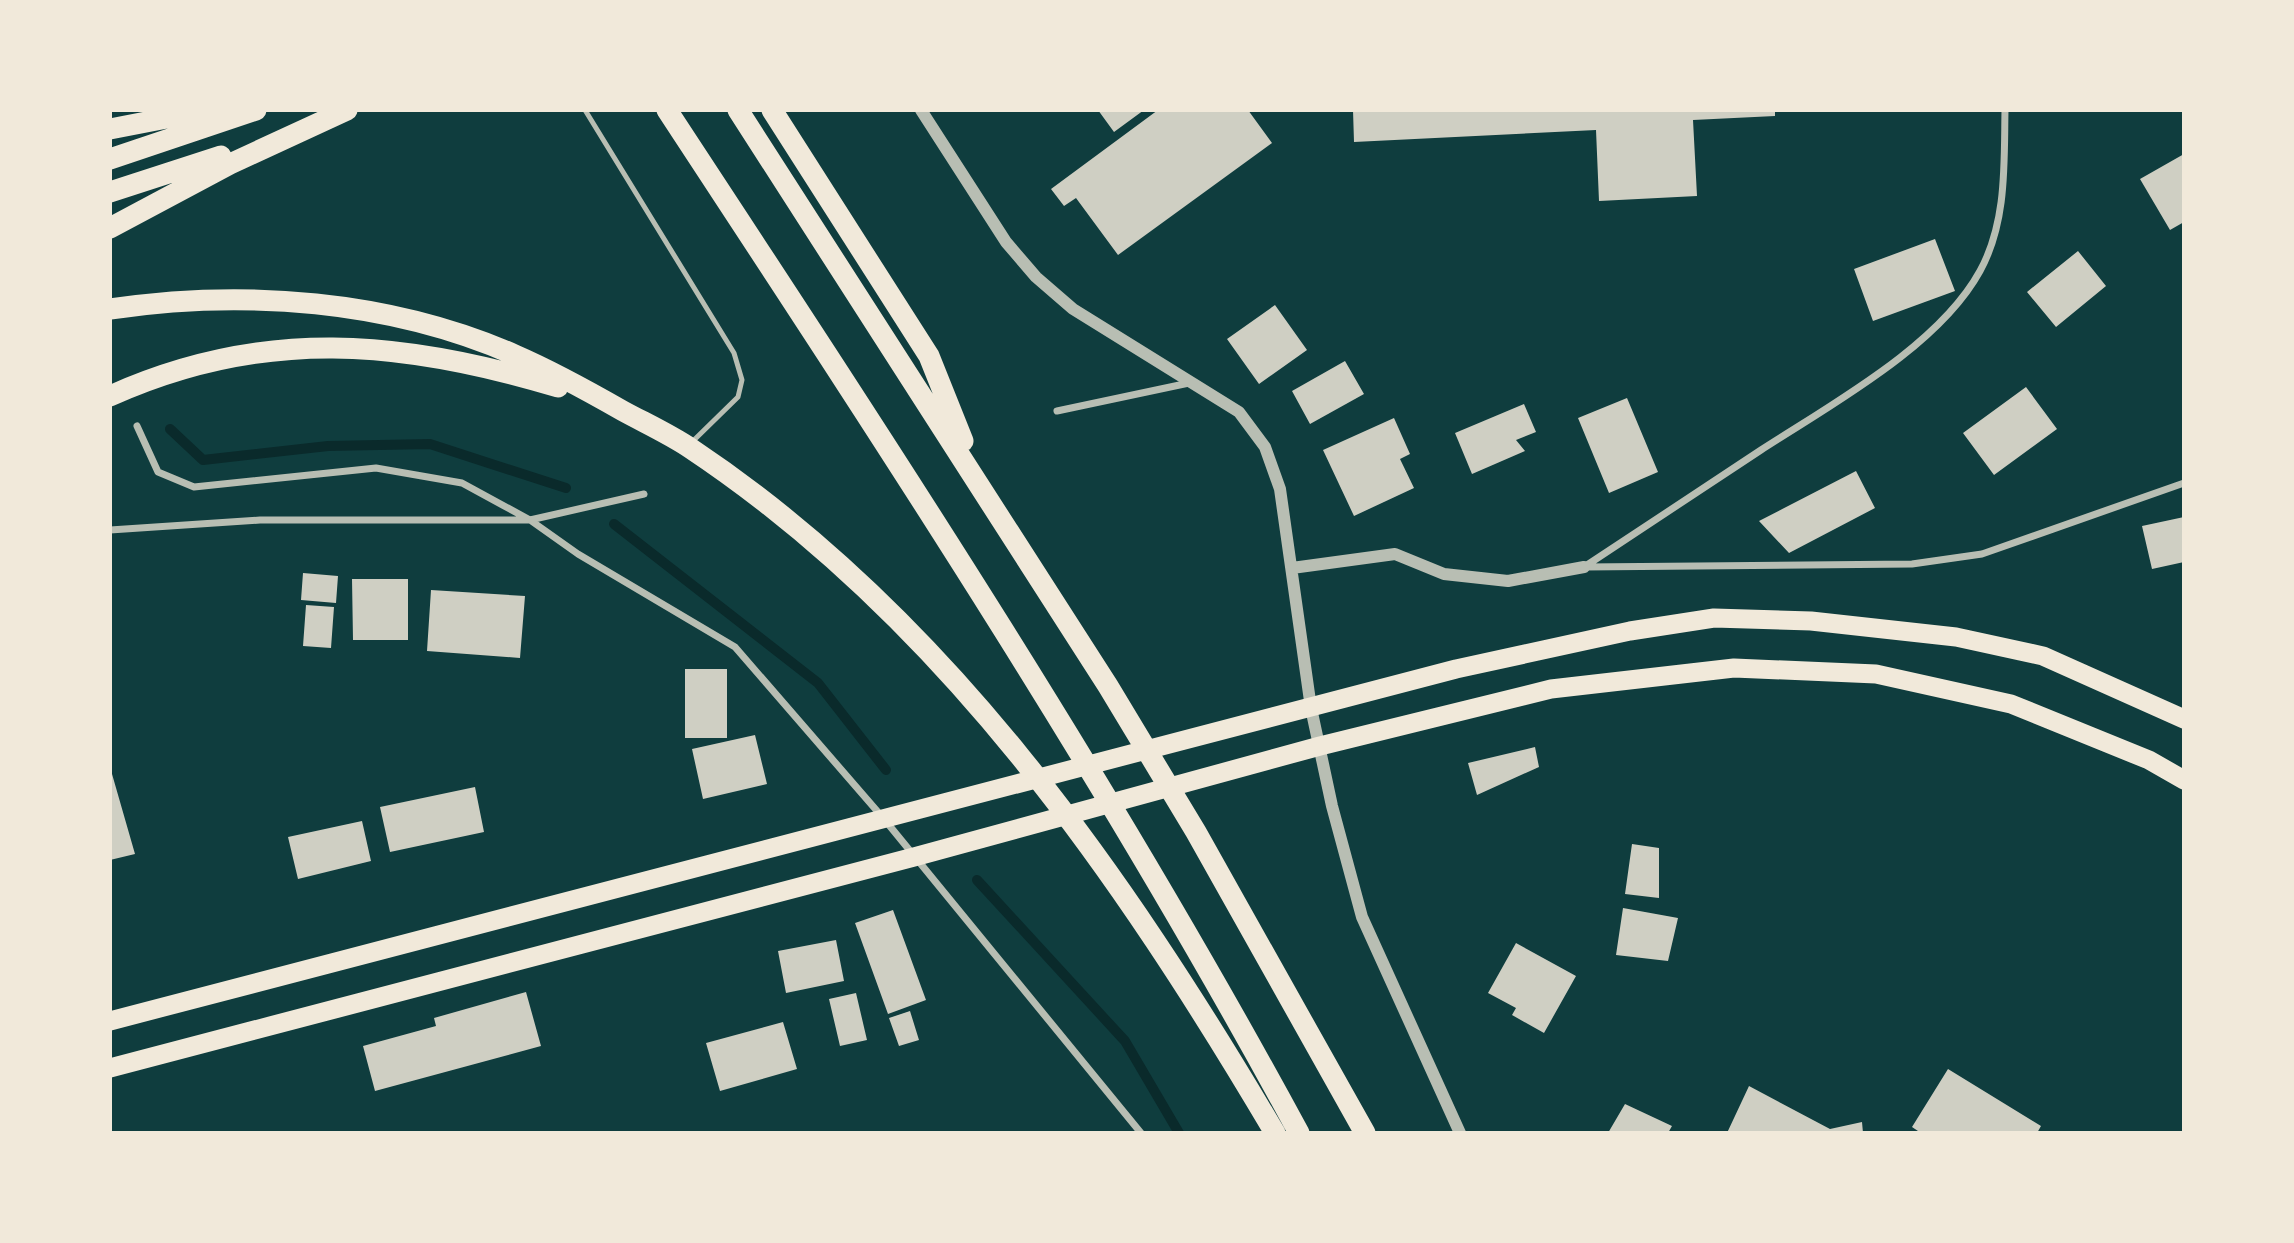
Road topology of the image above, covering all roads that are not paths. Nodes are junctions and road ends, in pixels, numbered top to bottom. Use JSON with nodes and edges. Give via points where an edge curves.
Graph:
{"nodes":[{"id":1,"x":208,"y":110,"type":"edge"},
{"id":2,"x":256,"y":110,"type":"edge"},
{"id":3,"x":341,"y":110,"type":"edge"},
{"id":4,"x":347,"y":110,"type":"edge"},
{"id":5,"x":585,"y":110,"type":"edge"},
{"id":6,"x":667,"y":110,"type":"edge"},
{"id":7,"x":738,"y":110,"type":"edge"},
{"id":8,"x":772,"y":110,"type":"edge"},
{"id":9,"x":921,"y":110,"type":"edge"},
{"id":10,"x":2005,"y":110,"type":"edge"},
{"id":11,"x":110,"y":129,"type":"edge"},
{"id":12,"x":110,"y":159,"type":"edge"},
{"id":13,"x":110,"y":192,"type":"edge"},
{"id":14,"x":110,"y":228,"type":"edge"},
{"id":15,"x":110,"y":309,"type":"edge"},
{"id":16,"x":1193,"y":382,"type":"junction"},
{"id":17,"x":110,"y":397,"type":"edge"},
{"id":18,"x":622,"y":411,"type":"junction"},
{"id":19,"x":1056,"y":411,"type":"dead end"},
{"id":20,"x":137,"y":426,"type":"dead end"},
{"id":21,"x":687,"y":446,"type":"junction"},
{"id":22,"x":2184,"y":483,"type":"edge"},
{"id":23,"x":980,"y":484,"type":"junction"},
{"id":24,"x":644,"y":494,"type":"dead end"},
{"id":25,"x":530,"y":520,"type":"junction"},
{"id":26,"x":110,"y":530,"type":"edge"},
{"id":27,"x":1584,"y":567,"type":"junction"},
{"id":28,"x":1292,"y":568,"type":"junction"},
{"id":29,"x":1311,"y":708,"type":"junction"},
{"id":30,"x":2184,"y":719,"type":"edge"},
{"id":31,"x":1320,"y":746,"type":"junction"},
{"id":32,"x":2184,"y":780,"type":"edge"},
{"id":33,"x":884,"y":820,"type":"junction"},
{"id":34,"x":914,"y":857,"type":"junction"},
{"id":35,"x":110,"y":1021,"type":"edge"},
{"id":36,"x":110,"y":1068,"type":"edge"},
{"id":37,"x":1141,"y":1133,"type":"edge"},
{"id":38,"x":1275,"y":1133,"type":"edge"},
{"id":39,"x":1299,"y":1133,"type":"edge"},
{"id":40,"x":1365,"y":1133,"type":"edge"},
{"id":41,"x":1460,"y":1133,"type":"edge"}],
"edges":[{"from":1,"to":11,"type":"highway"},
{"from":2,"to":12,"type":"highway"},
{"from":3,"to":13,"type":"highway","via":[[186,169]]},
{"from":4,"to":14,"type":"highway","via":[[230,164]]},
{"from":5,"to":21,"type":"lane","via":[[734,353],[742,380],[738,397]]},
{"from":6,"to":39,"type":"highway","via":[[1051,705],[1138,846]]},
{"from":7,"to":23,"type":"highway"},
{"from":8,"to":23,"type":"highway","via":[[929,356]]},
{"from":9,"to":16,"type":"street","via":[[1006,242],[1036,277],[1073,309]]},
{"from":10,"to":27,"type":"street","via":[[1998,227],[1981,270],[1957,305],[1871,379]]},
{"from":15,"to":18,"type":"highway","via":[[196,300],[257,301],[389,315],[513,354]]},
{"from":16,"to":19,"type":"street"},
{"from":16,"to":28,"type":"street","via":[[1239,412],[1265,447],[1280,489]]},
{"from":17,"to":18,"type":"highway","via":[[215,360],[323,346],[461,361],[566,389]]},
{"from":18,"to":21,"type":"highway"},
{"from":20,"to":25,"type":"street","via":[[158,472],[194,487],[376,468],[461,483]]},
{"from":21,"to":38,"type":"highway","via":[[765,501],[841,567],[911,632],[985,713],[1096,855],[1178,971]]},
{"from":22,"to":27,"type":"street","via":[[1982,554],[1912,564]]},
{"from":23,"to":40,"type":"highway","via":[[1196,832]]},
{"from":24,"to":25,"type":"street"},
{"from":25,"to":26,"type":"street","via":[[260,520]]},
{"from":25,"to":33,"type":"street","via":[[578,554],[735,647]]},
{"from":27,"to":28,"type":"street","via":[[1508,581],[1444,574],[1395,554]]},
{"from":28,"to":29,"type":"street"},
{"from":29,"to":30,"type":"highway","via":[[1528,651],[1714,618],[1811,621],[1956,637],[2043,656]]},
{"from":29,"to":31,"type":"street"},
{"from":29,"to":33,"type":"highway"},
{"from":31,"to":32,"type":"highway","via":[[1551,689],[1734,668],[1876,674],[2011,704],[2149,760]]},
{"from":31,"to":34,"type":"highway"},
{"from":31,"to":41,"type":"street","via":[[1362,917]]},
{"from":33,"to":34,"type":"street"},
{"from":33,"to":35,"type":"highway"},
{"from":34,"to":36,"type":"highway"},
{"from":34,"to":37,"type":"street"}]}
